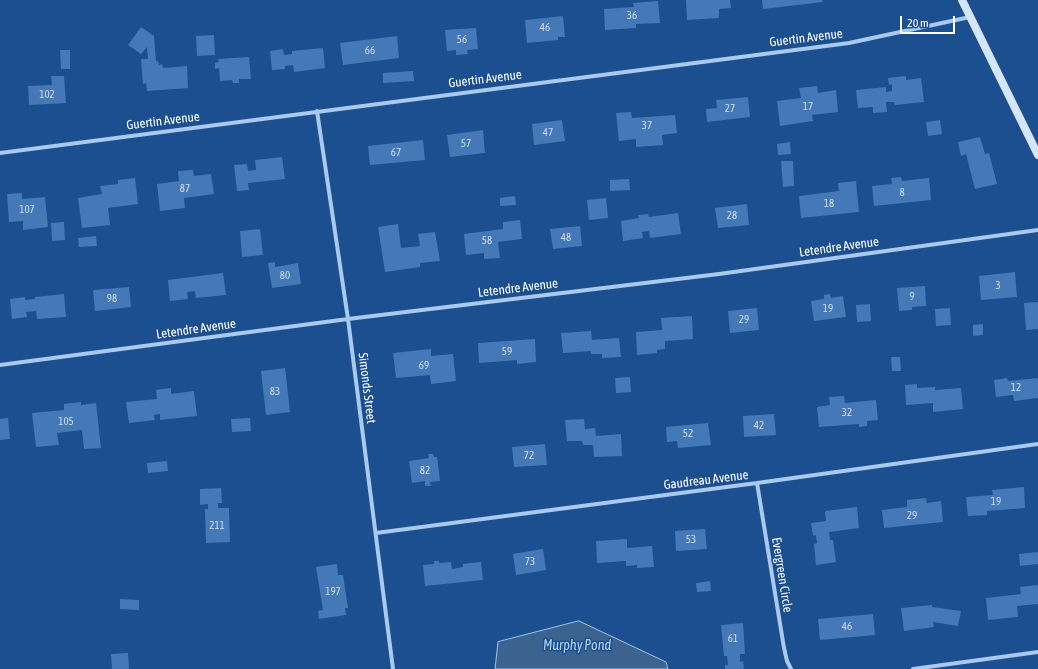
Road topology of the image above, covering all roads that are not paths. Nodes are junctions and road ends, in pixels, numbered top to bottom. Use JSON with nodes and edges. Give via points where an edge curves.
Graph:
{"nodes":[{"id":1,"x":962,"y":0,"type":"edge"},
{"id":2,"x":971,"y":17,"type":"junction"},
{"id":3,"x":317,"y":111,"type":"junction"},
{"id":4,"x":0,"y":153,"type":"edge"},
{"id":5,"x":1038,"y":155,"type":"edge"},
{"id":6,"x":1038,"y":230,"type":"edge"},
{"id":7,"x":348,"y":319,"type":"junction"},
{"id":8,"x":0,"y":365,"type":"edge"},
{"id":9,"x":1038,"y":444,"type":"edge"},
{"id":10,"x":757,"y":483,"type":"junction"},
{"id":11,"x":376,"y":533,"type":"junction"},
{"id":12,"x":1038,"y":652,"type":"edge"},
{"id":13,"x":393,"y":669,"type":"edge"},
{"id":14,"x":791,"y":669,"type":"edge"},
{"id":15,"x":913,"y":669,"type":"edge"}],
"edges":[{"from":1,"to":2,"type":"main road"},
{"from":2,"to":3,"type":"street","name":"Guertin Avenue","via":[[849,43]]},
{"from":2,"to":5,"type":"main road"},
{"from":3,"to":4,"type":"street","name":"Guertin Avenue"},
{"from":3,"to":7,"type":"street","name":"Simonds Street"},
{"from":6,"to":7,"type":"street","name":"Letendre Avenue","via":[[719,274]]},
{"from":7,"to":8,"type":"street","name":"Letendre Avenue"},
{"from":7,"to":11,"type":"street","name":"Simonds Street"},
{"from":9,"to":10,"type":"street","name":"Gaudreau Avenue"},
{"from":10,"to":11,"type":"street","name":"Gaudreau Avenue"},
{"from":10,"to":14,"type":"street","name":"Evergreen Circle","via":[[784,648]]},
{"from":11,"to":13,"type":"street","name":"Simonds Street"},
{"from":12,"to":15,"type":"street"}]}
